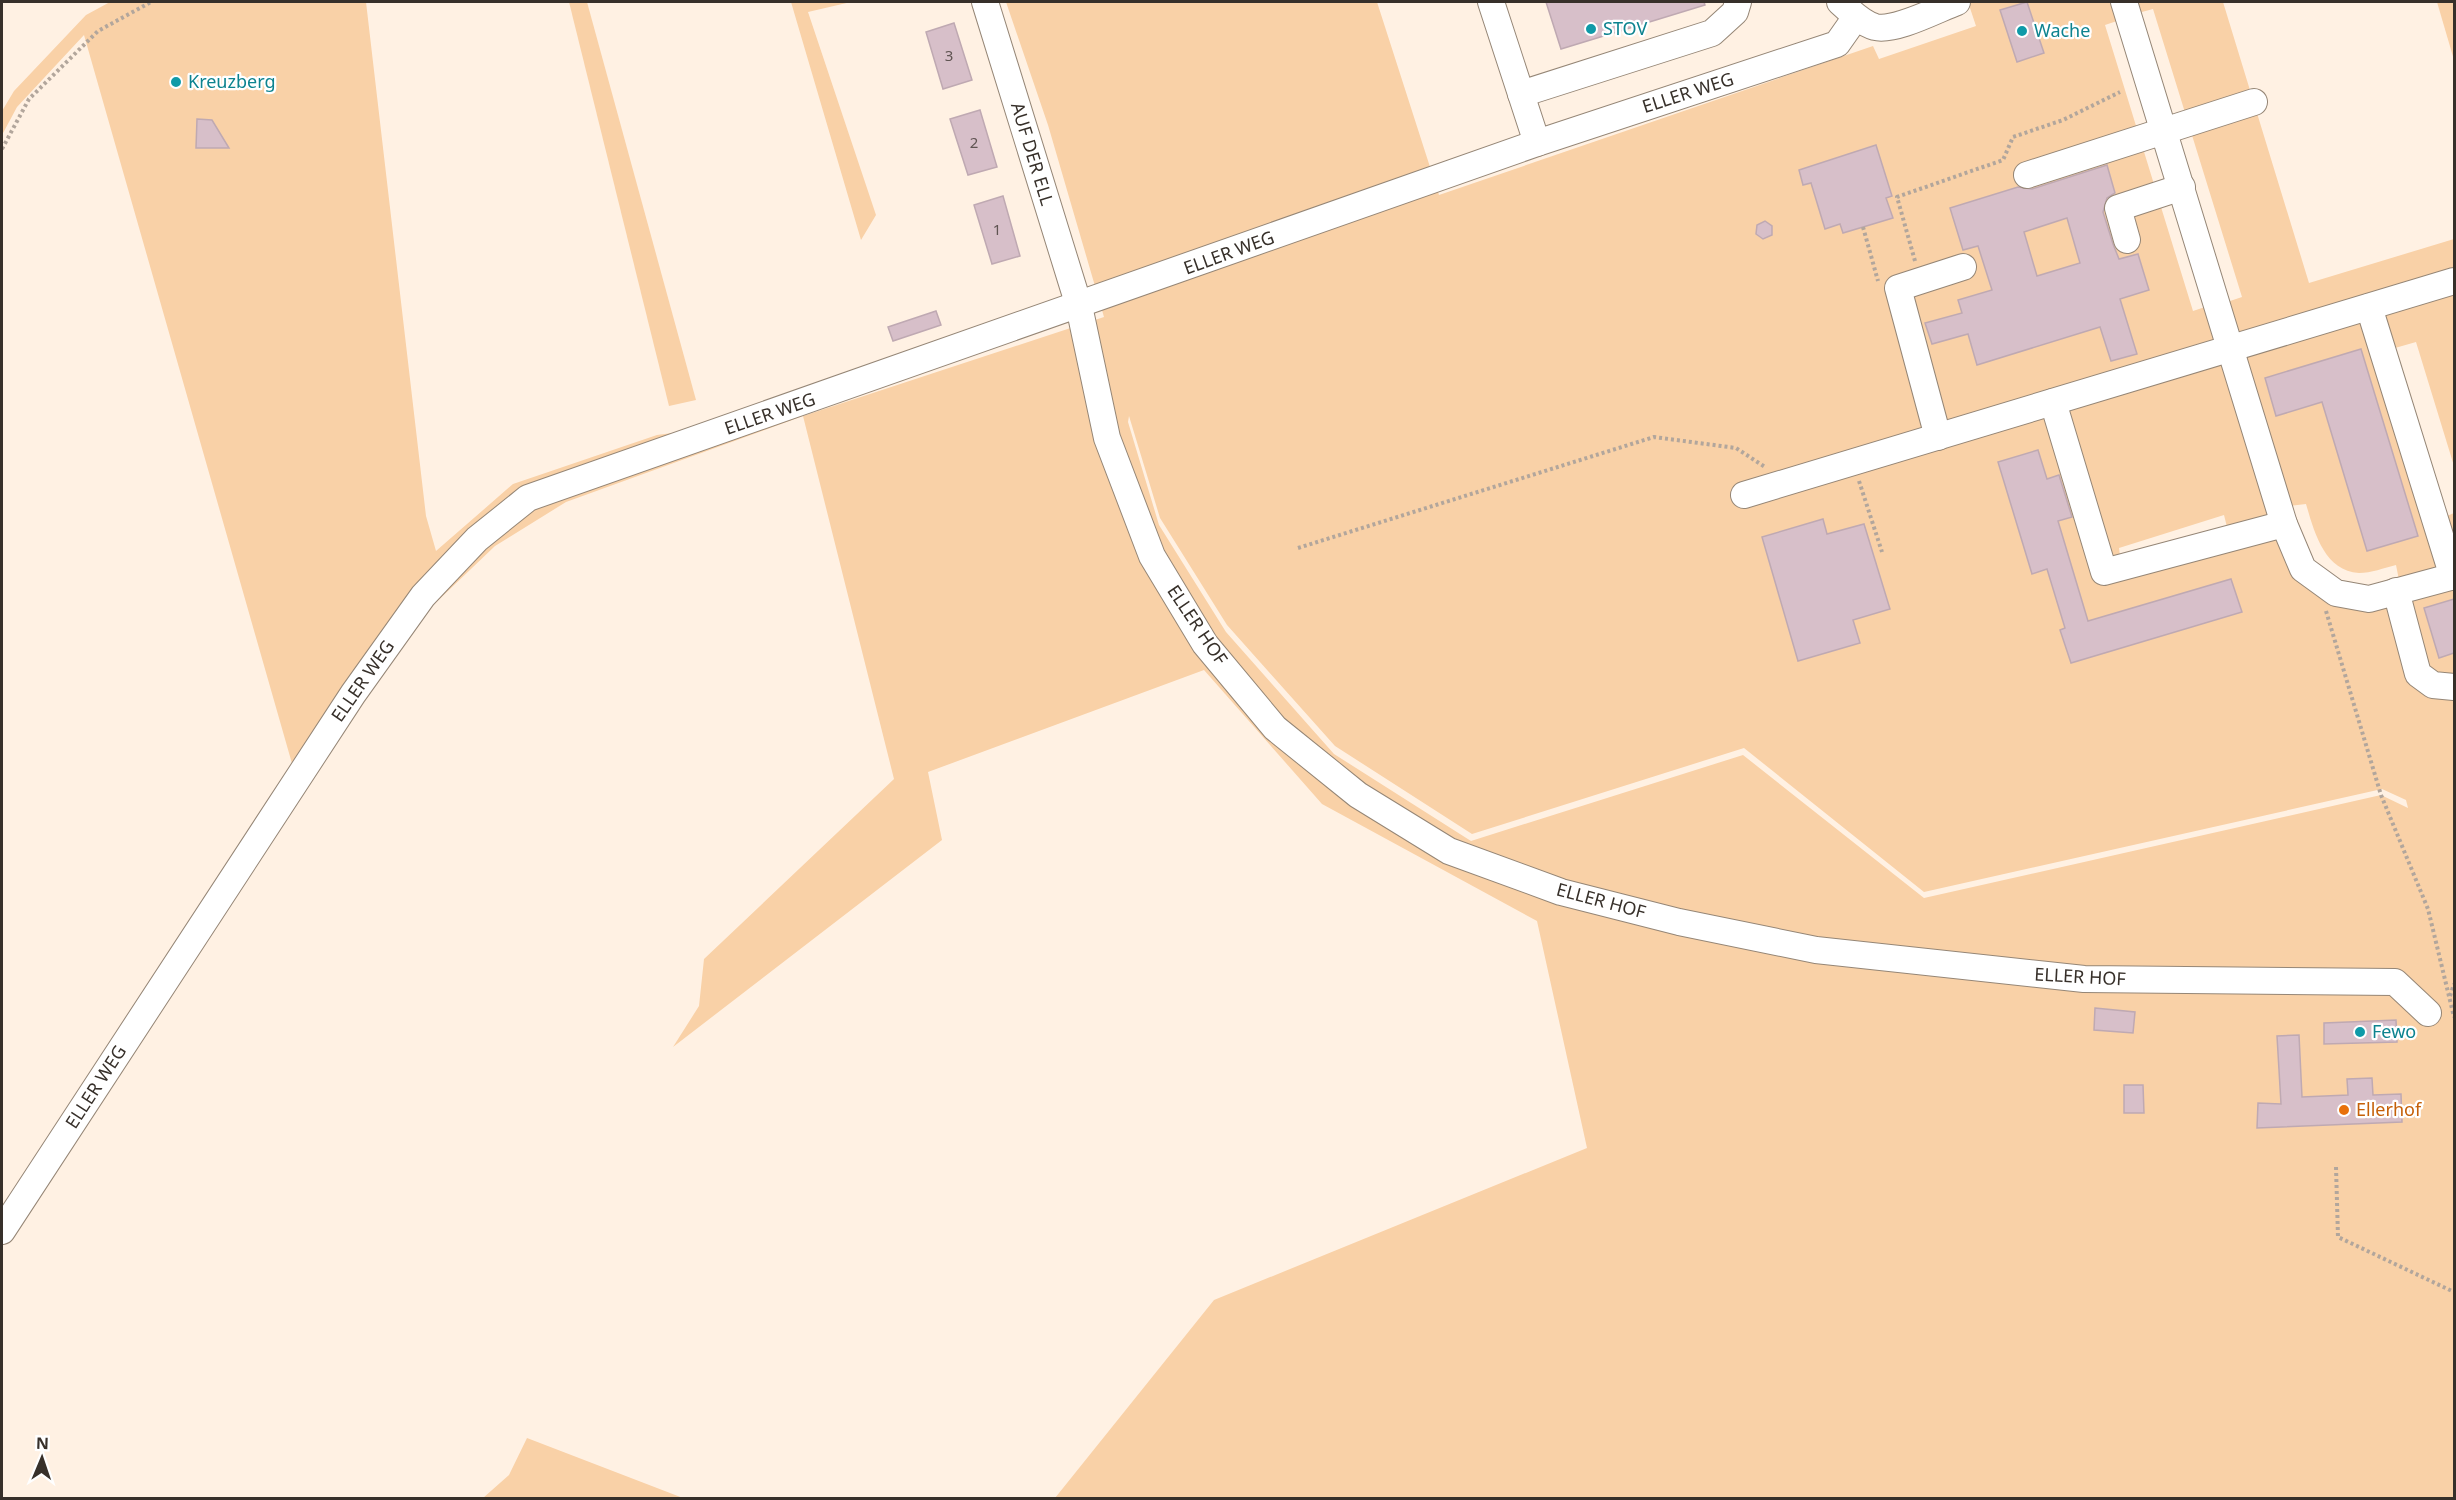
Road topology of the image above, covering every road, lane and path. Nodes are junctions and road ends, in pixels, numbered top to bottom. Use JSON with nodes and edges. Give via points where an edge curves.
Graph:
{"nodes":[{"id":1,"x":152,"y":2,"type":"edge"},
{"id":2,"x":984,"y":2,"type":"edge"},
{"id":3,"x":1491,"y":2,"type":"edge"},
{"id":4,"x":1738,"y":2,"type":"edge"},
{"id":5,"x":2124,"y":2,"type":"edge"},
{"id":6,"x":1946,"y":4,"type":"edge"},
{"id":7,"x":1848,"y":9,"type":"edge"},
{"id":8,"x":2120,"y":92,"type":"dead end"},
{"id":9,"x":1521,"y":94,"type":"junction"},
{"id":10,"x":2254,"y":102,"type":"dead end"},
{"id":11,"x":2164,"y":129,"type":"junction"},
{"id":12,"x":1537,"y":143,"type":"junction"},
{"id":13,"x":2,"y":149,"type":"edge"},
{"id":14,"x":2027,"y":175,"type":"dead end"},
{"id":15,"x":2182,"y":187,"type":"junction"},
{"id":16,"x":1863,"y":227,"type":"dead end"},
{"id":17,"x":2127,"y":240,"type":"dead end"},
{"id":18,"x":1963,"y":267,"type":"dead end"},
{"id":19,"x":2454,"y":281,"type":"edge"},
{"id":20,"x":1909,"y":284,"type":"junction"},
{"id":21,"x":1079,"y":306,"type":"junction"},
{"id":22,"x":2369,"y":307,"type":"junction"},
{"id":23,"x":2232,"y":348,"type":"junction"},
{"id":24,"x":2053,"y":402,"type":"junction"},
{"id":25,"x":1938,"y":437,"type":"junction"},
{"id":26,"x":1853,"y":463,"type":"junction"},
{"id":27,"x":1783,"y":484,"type":"junction"},
{"id":28,"x":1744,"y":495,"type":"dead end"},
{"id":29,"x":2284,"y":524,"type":"junction"},
{"id":30,"x":1298,"y":548,"type":"dead end"},
{"id":31,"x":1882,"y":552,"type":"dead end"},
{"id":32,"x":2454,"y":577,"type":"edge"},
{"id":33,"x":2316,"y":578,"type":"junction"},
{"id":34,"x":2396,"y":591,"type":"junction"},
{"id":35,"x":2454,"y":687,"type":"edge"},
{"id":36,"x":2428,"y":1013,"type":"dead end"},
{"id":37,"x":2454,"y":1017,"type":"edge"},
{"id":38,"x":2336,"y":1167,"type":"dead end"},
{"id":39,"x":2,"y":1231,"type":"edge"},
{"id":40,"x":2454,"y":1293,"type":"edge"}],
"edges":[{"from":1,"to":13,"type":"path","via":[[98,31],[52,76],[29,99]]},
{"from":2,"to":21,"type":"street","name":"AUF DER ELL"},
{"from":3,"to":9,"type":"street"},
{"from":4,"to":9,"type":"street","via":[[1736,12],[1712,33]]},
{"from":5,"to":11,"type":"street"},
{"from":6,"to":7,"type":"street","via":[[1892,26],[1875,27]]},
{"from":7,"to":12,"type":"street","name":"ELLER WEG","via":[[1837,44]]},
{"from":8,"to":20,"type":"path","via":[[2063,120],[2013,137],[2003,160],[1897,197]]},
{"from":9,"to":12,"type":"street"},
{"from":10,"to":11,"type":"street"},
{"from":11,"to":14,"type":"street"},
{"from":11,"to":15,"type":"street"},
{"from":12,"to":21,"type":"street","name":"ELLER WEG"},
{"from":15,"to":17,"type":"street","via":[[2118,208]]},
{"from":15,"to":23,"type":"street"},
{"from":16,"to":20,"type":"path","via":[[1879,284]]},
{"from":18,"to":20,"type":"street"},
{"from":19,"to":22,"type":"street"},
{"from":20,"to":25,"type":"street"},
{"from":21,"to":36,"type":"street","name":"ELLER HOF","via":[[1107,438],[1152,556],[1206,644],[1275,728],[1358,795],[1449,851],[1561,892],[1679,922],[1816,950],[2084,979],[2395,981]]},
{"from":21,"to":39,"type":"street","name":"ELLER WEG","via":[[528,498],[477,539],[423,596],[353,694]]},
{"from":22,"to":23,"type":"street"},
{"from":22,"to":32,"type":"street"},
{"from":23,"to":24,"type":"street"},
{"from":23,"to":29,"type":"street"},
{"from":24,"to":25,"type":"street"},
{"from":24,"to":29,"type":"street","via":[[2104,572]]},
{"from":25,"to":26,"type":"street"},
{"from":26,"to":27,"type":"street"},
{"from":26,"to":31,"type":"path"},
{"from":27,"to":28,"type":"street"},
{"from":27,"to":30,"type":"path","via":[[1736,448],[1654,437]]},
{"from":29,"to":33,"type":"street","via":[[2303,569]]},
{"from":32,"to":34,"type":"street"},
{"from":33,"to":34,"type":"street","via":[[2336,592],[2369,598]]},
{"from":33,"to":37,"type":"path","via":[[2382,795],[2428,909]]},
{"from":34,"to":35,"type":"street","via":[[2418,674],[2433,686]]},
{"from":38,"to":40,"type":"path","via":[[2337,1237]]}]}
